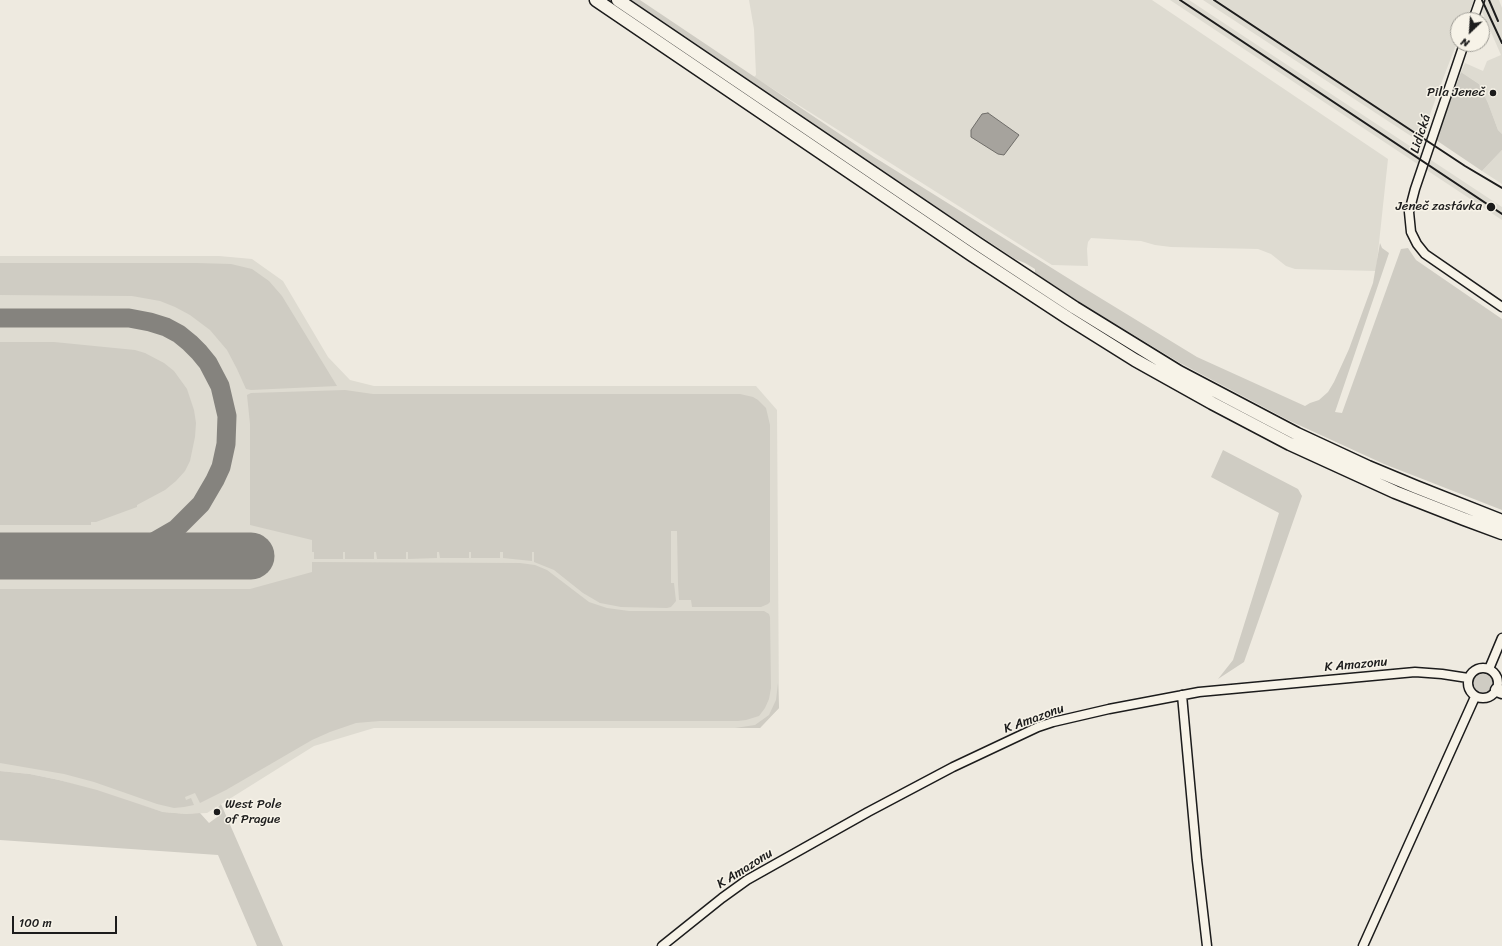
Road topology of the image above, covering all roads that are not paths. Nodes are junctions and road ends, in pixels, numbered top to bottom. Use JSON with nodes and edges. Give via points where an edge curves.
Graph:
{"nodes":[{"id":1,"x":596,"y":0,"type":"edge"},
{"id":2,"x":618,"y":0,"type":"edge"},
{"id":3,"x":1480,"y":0,"type":"edge"},
{"id":4,"x":1475,"y":12,"type":"edge"},
{"id":5,"x":1461,"y":52,"type":"edge"},
{"id":6,"x":1502,"y":307,"type":"edge"},
{"id":7,"x":1502,"y":521,"type":"edge"},
{"id":8,"x":1502,"y":532,"type":"edge"},
{"id":9,"x":1502,"y":638,"type":"edge"},
{"id":10,"x":1489,"y":669,"type":"junction"},
{"id":11,"x":1468,"y":678,"type":"junction"},
{"id":12,"x":1499,"y":691,"type":"edge"},
{"id":13,"x":1182,"y":695,"type":"junction"},
{"id":14,"x":1476,"y":697,"type":"junction"},
{"id":15,"x":662,"y":946,"type":"edge"},
{"id":16,"x":1207,"y":946,"type":"edge"},
{"id":17,"x":1364,"y":946,"type":"edge"}],
"edges":[{"from":1,"to":8,"type":"highway","via":[[972,255],[1135,360],[1290,444],[1395,492]]},
{"from":2,"to":7,"type":"highway","via":[[978,244],[1173,368],[1297,434],[1416,487]]},
{"from":3,"to":4,"type":"street"},
{"from":5,"to":6,"type":"street","name":"Lidická","via":[[1415,189],[1409,212],[1411,232],[1425,254]]},
{"from":9,"to":10,"type":"street"},
{"from":10,"to":11,"type":"street","via":[[1479,668]]},
{"from":10,"to":12,"type":"street","via":[[1496,676]]},
{"from":11,"to":13,"type":"street","name":"K Amazonu","via":[[1415,672]]},
{"from":11,"to":14,"type":"street","via":[[1469,691]]},
{"from":12,"to":14,"type":"street","via":[[1490,697]]},
{"from":13,"to":15,"type":"street","name":"K Amazonu","via":[[1053,722],[960,764],[911,788],[747,880]]},
{"from":13,"to":16,"type":"street"},
{"from":14,"to":17,"type":"street"}]}
